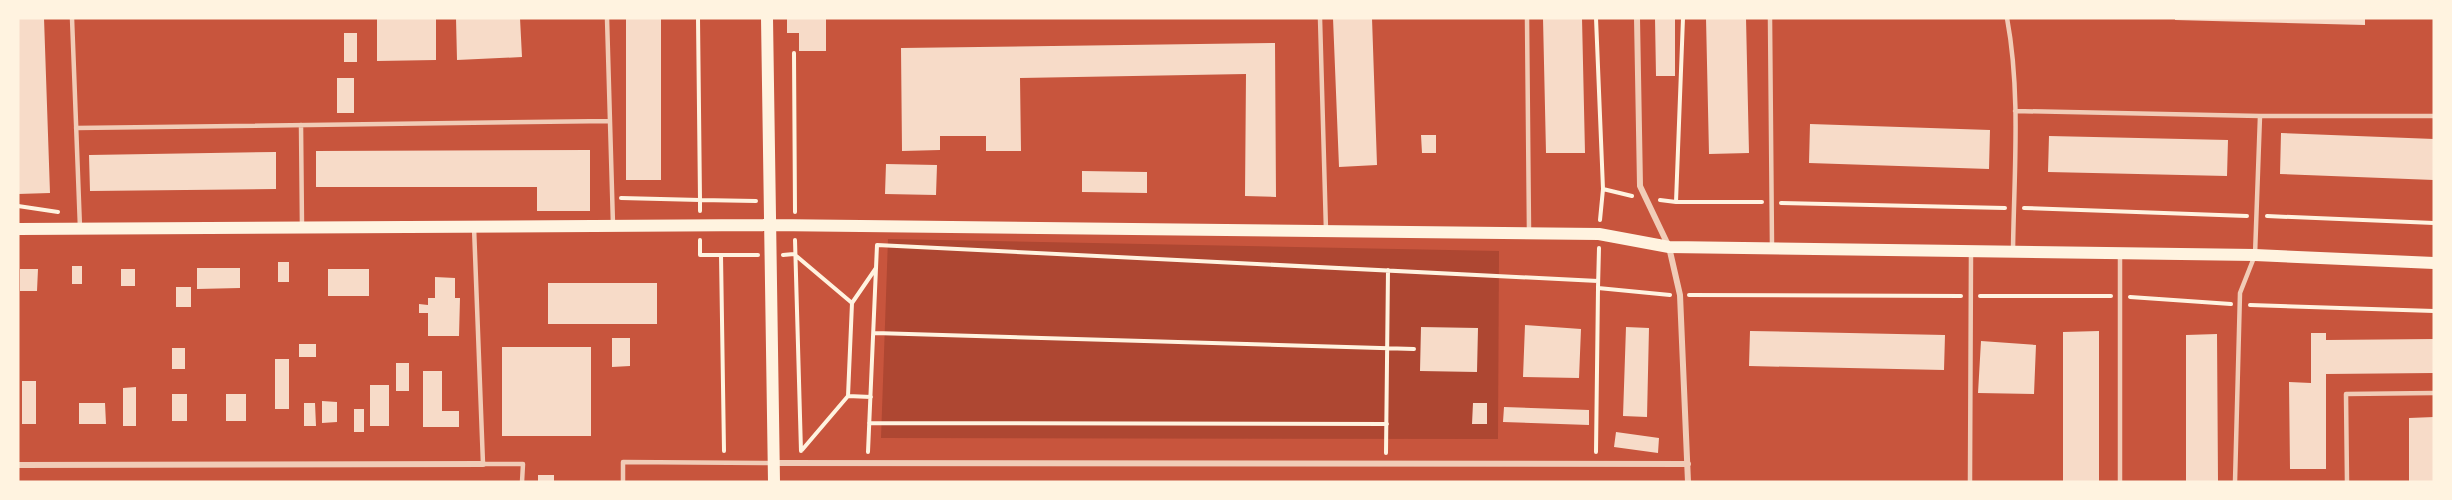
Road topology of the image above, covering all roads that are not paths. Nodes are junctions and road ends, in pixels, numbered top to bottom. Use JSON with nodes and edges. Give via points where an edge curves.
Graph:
{"nodes":[{"id":1,"x":72,"y":18,"type":"edge"},
{"id":2,"x":607,"y":18,"type":"edge"},
{"id":3,"x":767,"y":18,"type":"edge"},
{"id":4,"x":1320,"y":18,"type":"edge"},
{"id":5,"x":1527,"y":18,"type":"edge"},
{"id":6,"x":1637,"y":18,"type":"edge"},
{"id":7,"x":1770,"y":18,"type":"edge"},
{"id":8,"x":2007,"y":18,"type":"edge"},
{"id":9,"x":2015,"y":111,"type":"junction"},
{"id":10,"x":2260,"y":116,"type":"junction"},
{"id":11,"x":2434,"y":116,"type":"edge"},
{"id":12,"x":610,"y":121,"type":"junction"},
{"id":13,"x":302,"y":125,"type":"junction"},
{"id":14,"x":76,"y":128,"type":"junction"},
{"id":15,"x":771,"y":225,"type":"junction"},
{"id":16,"x":613,"y":226,"type":"junction"},
{"id":17,"x":474,"y":227,"type":"junction"},
{"id":18,"x":302,"y":228,"type":"junction"},
{"id":19,"x":18,"y":229,"type":"edge"},
{"id":20,"x":80,"y":229,"type":"junction"},
{"id":21,"x":1326,"y":231,"type":"junction"},
{"id":22,"x":1529,"y":233,"type":"junction"},
{"id":23,"x":1669,"y":247,"type":"junction"},
{"id":24,"x":1772,"y":249,"type":"junction"},
{"id":25,"x":1971,"y":252,"type":"junction"},
{"id":26,"x":2013,"y":252,"type":"junction"},
{"id":27,"x":2120,"y":254,"type":"junction"},
{"id":28,"x":2255,"y":255,"type":"junction"},
{"id":29,"x":2434,"y":263,"type":"edge"},
{"id":30,"x":2434,"y":393,"type":"edge"},
{"id":31,"x":774,"y":463,"type":"junction"},
{"id":32,"x":483,"y":464,"type":"junction"},
{"id":33,"x":1688,"y":464,"type":"junction"},
{"id":34,"x":18,"y":465,"type":"edge"},
{"id":35,"x":522,"y":482,"type":"edge"},
{"id":36,"x":623,"y":482,"type":"edge"},
{"id":37,"x":774,"y":482,"type":"edge"},
{"id":38,"x":1688,"y":482,"type":"edge"},
{"id":39,"x":1970,"y":482,"type":"edge"},
{"id":40,"x":2120,"y":482,"type":"edge"},
{"id":41,"x":2235,"y":482,"type":"edge"},
{"id":42,"x":2347,"y":482,"type":"edge"}],
"edges":[{"from":1,"to":14,"type":"lane"},
{"from":2,"to":12,"type":"lane"},
{"from":3,"to":15,"type":"main road"},
{"from":4,"to":21,"type":"lane"},
{"from":5,"to":22,"type":"lane"},
{"from":6,"to":23,"type":"street","via":[[1640,186]]},
{"from":7,"to":24,"type":"lane"},
{"from":8,"to":9,"type":"lane"},
{"from":9,"to":10,"type":"lane"},
{"from":9,"to":26,"type":"lane"},
{"from":10,"to":11,"type":"lane"},
{"from":10,"to":28,"type":"lane"},
{"from":12,"to":13,"type":"lane"},
{"from":12,"to":16,"type":"lane"},
{"from":13,"to":14,"type":"lane"},
{"from":13,"to":18,"type":"lane"},
{"from":14,"to":20,"type":"lane"},
{"from":15,"to":16,"type":"main road"},
{"from":15,"to":21,"type":"main road"},
{"from":15,"to":31,"type":"main road"},
{"from":16,"to":17,"type":"main road"},
{"from":17,"to":18,"type":"main road"},
{"from":17,"to":32,"type":"lane"},
{"from":18,"to":20,"type":"main road"},
{"from":19,"to":20,"type":"main road"},
{"from":21,"to":22,"type":"main road"},
{"from":22,"to":23,"type":"main road","via":[[1599,234]]},
{"from":23,"to":24,"type":"main road"},
{"from":23,"to":33,"type":"street","via":[[1680,296]]},
{"from":24,"to":25,"type":"main road"},
{"from":25,"to":26,"type":"main road"},
{"from":25,"to":39,"type":"lane"},
{"from":26,"to":27,"type":"main road"},
{"from":27,"to":28,"type":"main road"},
{"from":27,"to":40,"type":"lane"},
{"from":28,"to":29,"type":"main road"},
{"from":28,"to":41,"type":"lane","via":[[2240,293]]},
{"from":30,"to":42,"type":"lane","via":[[2346,394]]},
{"from":31,"to":33,"type":"street"},
{"from":31,"to":36,"type":"lane","via":[[623,462]]},
{"from":31,"to":37,"type":"main road"},
{"from":32,"to":34,"type":"street"},
{"from":32,"to":35,"type":"lane","via":[[523,464]]},
{"from":33,"to":38,"type":"street"}]}
